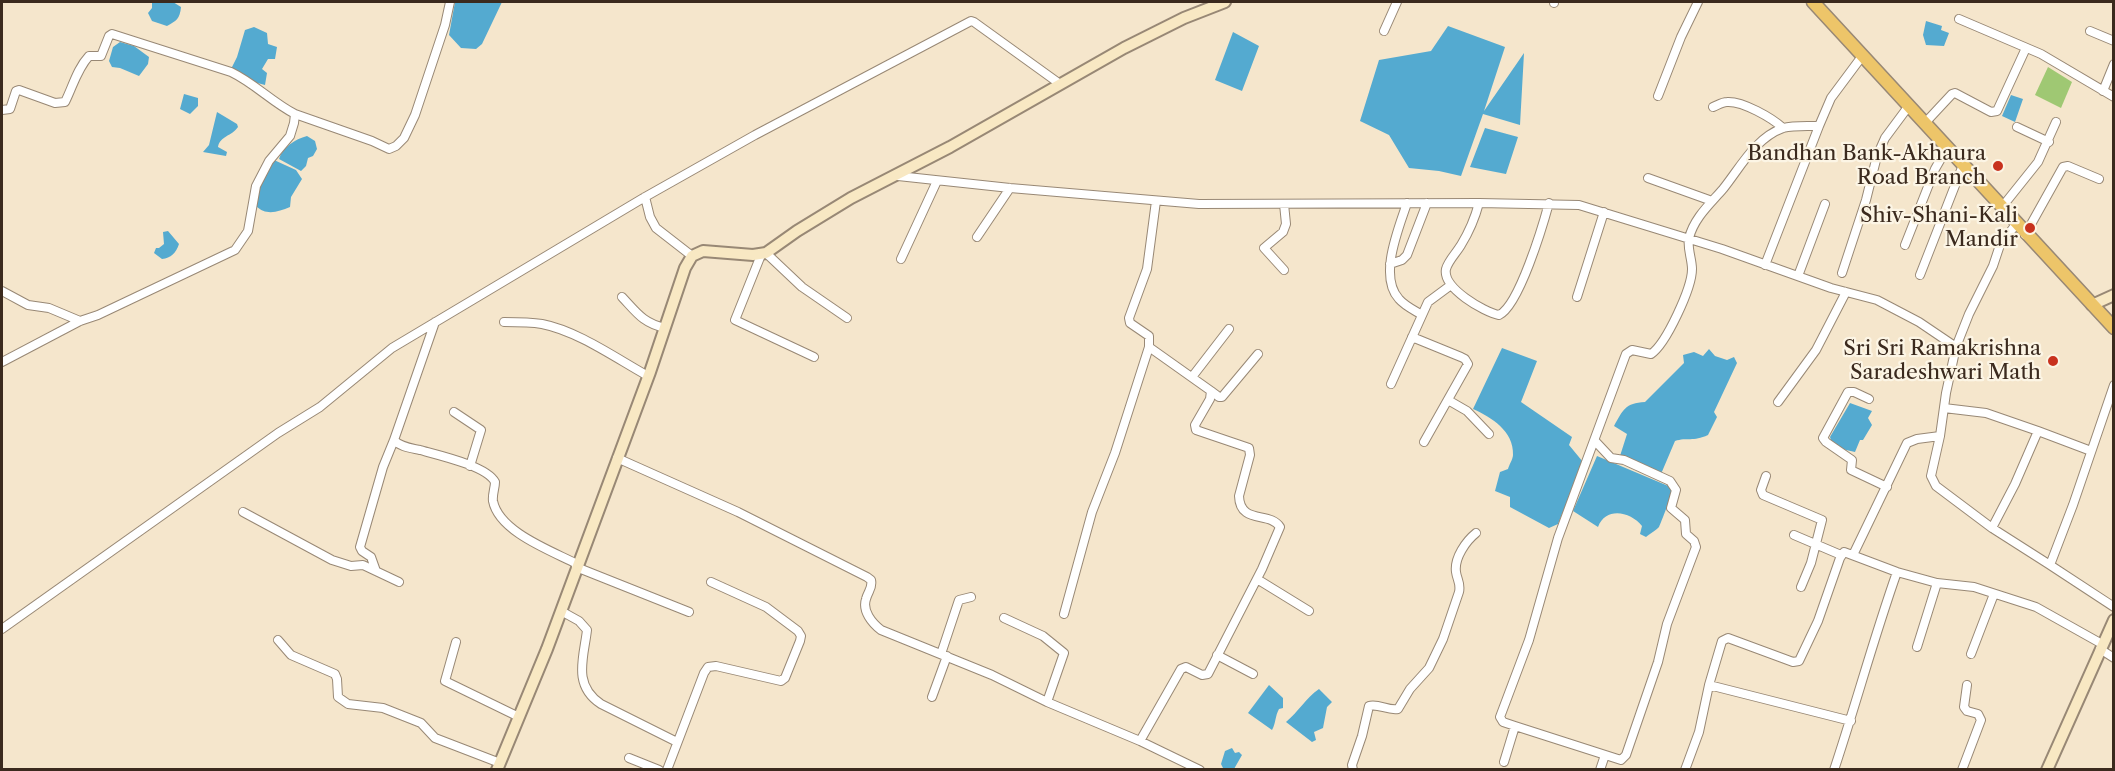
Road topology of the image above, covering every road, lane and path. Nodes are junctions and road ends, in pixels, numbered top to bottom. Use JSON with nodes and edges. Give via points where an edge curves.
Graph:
{"nodes":[{"id":1,"x":450,"y":2,"type":"edge"},
{"id":2,"x":1225,"y":2,"type":"edge"},
{"id":3,"x":1397,"y":2,"type":"edge"},
{"id":4,"x":1698,"y":2,"type":"edge"},
{"id":5,"x":1813,"y":2,"type":"edge"},
{"id":6,"x":1959,"y":19,"type":"dead end"},
{"id":7,"x":1384,"y":31,"type":"dead end"},
{"id":8,"x":2090,"y":31,"type":"dead end"},
{"id":9,"x":2114,"y":41,"type":"edge"},
{"id":10,"x":2026,"y":48,"type":"junction"},
{"id":11,"x":1863,"y":55,"type":"junction"},
{"id":12,"x":2114,"y":64,"type":"edge"},
{"id":13,"x":1060,"y":84,"type":"junction"},
{"id":14,"x":2103,"y":91,"type":"junction"},
{"id":15,"x":1658,"y":96,"type":"dead end"},
{"id":16,"x":2114,"y":97,"type":"edge"},
{"id":17,"x":1713,"y":107,"type":"dead end"},
{"id":18,"x":1908,"y":107,"type":"junction"},
{"id":19,"x":2,"y":110,"type":"edge"},
{"id":20,"x":295,"y":114,"type":"junction"},
{"id":21,"x":2056,"y":122,"type":"dead end"},
{"id":22,"x":1924,"y":124,"type":"junction"},
{"id":23,"x":1819,"y":126,"type":"junction"},
{"id":24,"x":2017,"y":127,"type":"dead end"},
{"id":25,"x":1783,"y":128,"type":"junction"},
{"id":26,"x":2049,"y":142,"type":"junction"},
{"id":27,"x":1947,"y":148,"type":"junction"},
{"id":28,"x":1963,"y":165,"type":"junction"},
{"id":29,"x":903,"y":173,"type":"junction"},
{"id":30,"x":1648,"y":178,"type":"dead end"},
{"id":31,"x":2099,"y":179,"type":"dead end"},
{"id":32,"x":937,"y":181,"type":"junction"},
{"id":33,"x":1010,"y":188,"type":"junction"},
{"id":34,"x":645,"y":197,"type":"junction"},
{"id":35,"x":1156,"y":201,"type":"junction"},
{"id":36,"x":1712,"y":201,"type":"junction"},
{"id":37,"x":1407,"y":203,"type":"junction"},
{"id":38,"x":1427,"y":203,"type":"junction"},
{"id":39,"x":1479,"y":203,"type":"junction"},
{"id":40,"x":1549,"y":203,"type":"junction"},
{"id":41,"x":1284,"y":204,"type":"junction"},
{"id":42,"x":1825,"y":204,"type":"dead end"},
{"id":43,"x":2002,"y":207,"type":"junction"},
{"id":44,"x":1604,"y":212,"type":"junction"},
{"id":45,"x":2017,"y":223,"type":"junction"},
{"id":46,"x":2025,"y":235,"type":"junction"},
{"id":47,"x":977,"y":237,"type":"dead end"},
{"id":48,"x":1689,"y":238,"type":"junction"},
{"id":49,"x":1905,"y":245,"type":"dead end"},
{"id":50,"x":764,"y":254,"type":"junction"},
{"id":51,"x":692,"y":256,"type":"junction"},
{"id":52,"x":901,"y":259,"type":"dead end"},
{"id":53,"x":1390,"y":264,"type":"junction"},
{"id":54,"x":1765,"y":265,"type":"junction"},
{"id":55,"x":1284,"y":270,"type":"dead end"},
{"id":56,"x":1842,"y":273,"type":"dead end"},
{"id":57,"x":1920,"y":275,"type":"dead end"},
{"id":58,"x":1798,"y":276,"type":"junction"},
{"id":59,"x":1451,"y":285,"type":"junction"},
{"id":60,"x":2,"y":291,"type":"edge"},
{"id":61,"x":1846,"y":292,"type":"junction"},
{"id":62,"x":2114,"y":296,"type":"edge"},
{"id":63,"x":622,"y":297,"type":"dead end"},
{"id":64,"x":1577,"y":297,"type":"dead end"},
{"id":65,"x":2092,"y":305,"type":"junction"},
{"id":66,"x":1422,"y":315,"type":"junction"},
{"id":67,"x":847,"y":318,"type":"dead end"},
{"id":68,"x":81,"y":321,"type":"junction"},
{"id":69,"x":435,"y":322,"type":"junction"},
{"id":70,"x":504,"y":322,"type":"dead end"},
{"id":71,"x":665,"y":328,"type":"junction"},
{"id":72,"x":2114,"y":328,"type":"edge"},
{"id":73,"x":1229,"y":329,"type":"dead end"},
{"id":74,"x":1412,"y":337,"type":"junction"},
{"id":75,"x":1149,"y":347,"type":"junction"},
{"id":76,"x":1956,"y":347,"type":"junction"},
{"id":77,"x":1258,"y":354,"type":"dead end"},
{"id":78,"x":814,"y":357,"type":"dead end"},
{"id":79,"x":2,"y":362,"type":"edge"},
{"id":80,"x":648,"y":376,"type":"junction"},
{"id":81,"x":1192,"y":377,"type":"junction"},
{"id":82,"x":1391,"y":384,"type":"dead end"},
{"id":83,"x":2114,"y":385,"type":"edge"},
{"id":84,"x":1211,"y":392,"type":"junction"},
{"id":85,"x":1869,"y":399,"type":"dead end"},
{"id":86,"x":1449,"y":400,"type":"junction"},
{"id":87,"x":1778,"y":402,"type":"dead end"},
{"id":88,"x":1944,"y":408,"type":"junction"},
{"id":89,"x":454,"y":412,"type":"dead end"},
{"id":90,"x":2038,"y":432,"type":"junction"},
{"id":91,"x":1489,"y":434,"type":"dead end"},
{"id":92,"x":1939,"y":436,"type":"junction"},
{"id":93,"x":394,"y":440,"type":"junction"},
{"id":94,"x":1595,"y":441,"type":"junction"},
{"id":95,"x":1424,"y":442,"type":"dead end"},
{"id":96,"x":2091,"y":451,"type":"junction"},
{"id":97,"x":617,"y":458,"type":"junction"},
{"id":98,"x":470,"y":466,"type":"junction"},
{"id":99,"x":1766,"y":476,"type":"dead end"},
{"id":100,"x":1887,"y":487,"type":"junction"},
{"id":101,"x":243,"y":512,"type":"dead end"},
{"id":102,"x":1992,"y":528,"type":"junction"},
{"id":103,"x":1476,"y":533,"type":"dead end"},
{"id":104,"x":1794,"y":535,"type":"dead end"},
{"id":105,"x":1815,"y":544,"type":"junction"},
{"id":106,"x":1841,"y":555,"type":"junction"},
{"id":107,"x":1853,"y":555,"type":"junction"},
{"id":108,"x":2050,"y":565,"type":"junction"},
{"id":109,"x":577,"y":566,"type":"junction"},
{"id":110,"x":376,"y":571,"type":"junction"},
{"id":111,"x":1897,"y":572,"type":"junction"},
{"id":112,"x":1257,"y":579,"type":"junction"},
{"id":113,"x":399,"y":582,"type":"dead end"},
{"id":114,"x":711,"y":582,"type":"dead end"},
{"id":115,"x":1937,"y":583,"type":"junction"},
{"id":116,"x":1801,"y":587,"type":"dead end"},
{"id":117,"x":1994,"y":594,"type":"junction"},
{"id":118,"x":971,"y":597,"type":"dead end"},
{"id":119,"x":2114,"y":607,"type":"edge"},
{"id":120,"x":561,"y":611,"type":"junction"},
{"id":121,"x":1309,"y":611,"type":"dead end"},
{"id":122,"x":689,"y":612,"type":"dead end"},
{"id":123,"x":1064,"y":614,"type":"dead end"},
{"id":124,"x":1004,"y":618,"type":"dead end"},
{"id":125,"x":2114,"y":620,"type":"edge"},
{"id":126,"x":2,"y":629,"type":"edge"},
{"id":127,"x":2111,"y":634,"type":"edge"},
{"id":128,"x":278,"y":640,"type":"dead end"},
{"id":129,"x":456,"y":642,"type":"dead end"},
{"id":130,"x":2101,"y":646,"type":"junction"},
{"id":131,"x":1917,"y":647,"type":"dead end"},
{"id":132,"x":1971,"y":654,"type":"dead end"},
{"id":133,"x":944,"y":655,"type":"junction"},
{"id":134,"x":1217,"y":656,"type":"junction"},
{"id":135,"x":2114,"y":658,"type":"edge"},
{"id":136,"x":1253,"y":674,"type":"dead end"},
{"id":137,"x":1709,"y":685,"type":"junction"},
{"id":138,"x":1967,"y":685,"type":"dead end"},
{"id":139,"x":932,"y":697,"type":"dead end"},
{"id":140,"x":1047,"y":702,"type":"junction"},
{"id":141,"x":519,"y":717,"type":"junction"},
{"id":142,"x":1851,"y":721,"type":"junction"},
{"id":143,"x":1515,"y":726,"type":"junction"},
{"id":144,"x":1140,"y":741,"type":"junction"},
{"id":145,"x":677,"y":742,"type":"junction"},
{"id":146,"x":1605,"y":755,"type":"junction"},
{"id":147,"x":629,"y":758,"type":"dead end"},
{"id":148,"x":1504,"y":762,"type":"dead end"},
{"id":149,"x":498,"y":766,"type":"edge"},
{"id":150,"x":1194,"y":768,"type":"edge"},
{"id":151,"x":659,"y":770,"type":"edge"},
{"id":152,"x":667,"y":770,"type":"edge"},
{"id":153,"x":1353,"y":770,"type":"edge"},
{"id":154,"x":1600,"y":770,"type":"edge"},
{"id":155,"x":1685,"y":770,"type":"edge"},
{"id":156,"x":1834,"y":770,"type":"edge"},
{"id":157,"x":1962,"y":770,"type":"edge"},
{"id":158,"x":2047,"y":770,"type":"edge"}],
"edges":[{"from":1,"to":20,"type":"street","via":[[415,115],[396,146],[385,148]]},
{"from":2,"to":13,"type":"street","via":[[1184,18]]},
{"from":3,"to":7,"type":"street"},
{"from":4,"to":15,"type":"street"},
{"from":5,"to":11,"type":"main road"},
{"from":6,"to":10,"type":"street"},
{"from":8,"to":9,"type":"street"},
{"from":10,"to":14,"type":"street"},
{"from":10,"to":22,"type":"street","via":[[1997,111],[1991,112],[1955,93]]},
{"from":11,"to":18,"type":"main road"},
{"from":11,"to":23,"type":"street","via":[[1831,98]]},
{"from":12,"to":14,"type":"street"},
{"from":13,"to":29,"type":"street"},
{"from":13,"to":34,"type":"street","via":[[971,21]]},
{"from":14,"to":16,"type":"street"},
{"from":17,"to":25,"type":"street","via":[[1727,102],[1738,104]]},
{"from":18,"to":22,"type":"main road"},
{"from":18,"to":56,"type":"street","via":[[1880,147]]},
{"from":19,"to":20,"type":"street","via":[[10,109],[19,90],[55,103],[65,102],[86,59],[101,56],[112,34],[231,72]]},
{"from":20,"to":68,"type":"street","via":[[290,136],[269,161],[256,186],[248,231],[235,250]]},
{"from":21,"to":26,"type":"street"},
{"from":22,"to":27,"type":"main road"},
{"from":23,"to":25,"type":"street"},
{"from":23,"to":54,"type":"street"},
{"from":24,"to":26,"type":"street"},
{"from":25,"to":36,"type":"street","via":[[1757,146]]},
{"from":26,"to":43,"type":"street","via":[[2033,170]]},
{"from":27,"to":28,"type":"main road"},
{"from":27,"to":49,"type":"street"},
{"from":28,"to":43,"type":"main road"},
{"from":28,"to":57,"type":"street"},
{"from":29,"to":32,"type":"street"},
{"from":29,"to":50,"type":"street","via":[[851,198]]},
{"from":30,"to":36,"type":"street"},
{"from":31,"to":46,"type":"street","via":[[2063,167]]},
{"from":32,"to":33,"type":"street"},
{"from":32,"to":52,"type":"street"},
{"from":33,"to":35,"type":"street"},
{"from":33,"to":47,"type":"street"},
{"from":34,"to":51,"type":"street","via":[[656,228]]},
{"from":34,"to":69,"type":"street"},
{"from":35,"to":41,"type":"street"},
{"from":35,"to":75,"type":"street","via":[[1147,269],[1128,318],[1149,336]]},
{"from":36,"to":48,"type":"street"},
{"from":37,"to":38,"type":"street"},
{"from":37,"to":41,"type":"street"},
{"from":37,"to":53,"type":"street"},
{"from":38,"to":39,"type":"street"},
{"from":38,"to":53,"type":"street","via":[[1407,255]]},
{"from":39,"to":40,"type":"street"},
{"from":39,"to":59,"type":"street","via":[[1467,235],[1446,268]]},
{"from":40,"to":44,"type":"street"},
{"from":40,"to":59,"type":"street","via":[[1520,285],[1503,313],[1482,309]]},
{"from":41,"to":55,"type":"street","via":[[1283,232],[1264,248]]},
{"from":42,"to":58,"type":"street"},
{"from":43,"to":45,"type":"main road"},
{"from":44,"to":48,"type":"street"},
{"from":44,"to":64,"type":"street"},
{"from":45,"to":46,"type":"main road"},
{"from":45,"to":76,"type":"street","via":[[2000,245]]},
{"from":46,"to":65,"type":"main road"},
{"from":48,"to":54,"type":"street"},
{"from":48,"to":94,"type":"street","via":[[1692,267],[1688,289],[1657,350],[1651,354],[1632,350],[1626,354]]},
{"from":50,"to":51,"type":"street","via":[[703,251]]},
{"from":50,"to":67,"type":"street"},
{"from":50,"to":78,"type":"street","via":[[735,320]]},
{"from":51,"to":71,"type":"street"},
{"from":53,"to":66,"type":"street","via":[[1395,294]]},
{"from":54,"to":58,"type":"street"},
{"from":58,"to":61,"type":"street"},
{"from":59,"to":66,"type":"street","via":[[1432,298]]},
{"from":60,"to":68,"type":"street","via":[[28,306],[49,308]]},
{"from":61,"to":76,"type":"street","via":[[1890,306]]},
{"from":61,"to":87,"type":"street","via":[[1816,350]]},
{"from":62,"to":65,"type":"street"},
{"from":63,"to":71,"type":"street","via":[[642,319]]},
{"from":65,"to":72,"type":"main road"},
{"from":66,"to":74,"type":"street"},
{"from":68,"to":79,"type":"street"},
{"from":69,"to":93,"type":"street"},
{"from":69,"to":126,"type":"street","via":[[392,348],[320,407]]},
{"from":70,"to":80,"type":"street","via":[[552,327]]},
{"from":71,"to":80,"type":"street"},
{"from":73,"to":81,"type":"street"},
{"from":74,"to":82,"type":"street"},
{"from":74,"to":86,"type":"street","via":[[1467,362]]},
{"from":75,"to":81,"type":"street"},
{"from":75,"to":123,"type":"street","via":[[1092,512]]},
{"from":76,"to":88,"type":"street"},
{"from":77,"to":84,"type":"street","via":[[1222,397]]},
{"from":80,"to":97,"type":"street"},
{"from":81,"to":84,"type":"street"},
{"from":83,"to":96,"type":"street"},
{"from":84,"to":112,"type":"street","via":[[1196,430],[1249,448],[1240,502],[1249,515],[1280,526]]},
{"from":85,"to":100,"type":"street","via":[[1848,392],[1823,438],[1852,460],[1851,470]]},
{"from":86,"to":91,"type":"street","via":[[1467,411]]},
{"from":86,"to":95,"type":"street"},
{"from":88,"to":90,"type":"street","via":[[1986,413]]},
{"from":88,"to":92,"type":"street"},
{"from":89,"to":98,"type":"street","via":[[481,430]]},
{"from":90,"to":96,"type":"street"},
{"from":90,"to":102,"type":"street"},
{"from":92,"to":100,"type":"street","via":[[1907,443]]},
{"from":92,"to":102,"type":"street","via":[[1931,479]]},
{"from":93,"to":98,"type":"street"},
{"from":93,"to":110,"type":"street","via":[[360,547],[371,557]]},
{"from":94,"to":143,"type":"street","via":[[1558,538],[1529,640],[1501,713],[1501,720]]},
{"from":94,"to":146,"type":"street","via":[[1611,458],[1624,460],[1673,484],[1671,508],[1685,520],[1686,534],[1696,547],[1626,755],[1621,760]]},
{"from":96,"to":108,"type":"street"},
{"from":97,"to":109,"type":"street"},
{"from":97,"to":133,"type":"street","via":[[738,512],[872,580],[864,608],[876,626]]},
{"from":98,"to":109,"type":"street","via":[[494,479],[494,503],[508,525]]},
{"from":99,"to":105,"type":"street","via":[[1763,495],[1822,520]]},
{"from":100,"to":107,"type":"street"},
{"from":101,"to":110,"type":"street","via":[[332,560]]},
{"from":102,"to":108,"type":"street"},
{"from":103,"to":153,"type":"street","via":[[1462,550],[1456,572],[1459,592],[1429,668],[1398,709],[1369,706]]},
{"from":104,"to":105,"type":"street"},
{"from":105,"to":106,"type":"street"},
{"from":105,"to":116,"type":"street"},
{"from":106,"to":107,"type":"street"},
{"from":106,"to":137,"type":"street","via":[[1818,621],[1798,661],[1725,638]]},
{"from":107,"to":111,"type":"street"},
{"from":108,"to":119,"type":"street"},
{"from":109,"to":120,"type":"street"},
{"from":109,"to":122,"type":"street"},
{"from":110,"to":113,"type":"street"},
{"from":111,"to":115,"type":"street"},
{"from":111,"to":142,"type":"street"},
{"from":112,"to":121,"type":"street"},
{"from":112,"to":134,"type":"street"},
{"from":114,"to":145,"type":"street","via":[[766,607],[800,633],[800,641],[781,681],[708,667]]},
{"from":115,"to":117,"type":"street","via":[[1974,587]]},
{"from":115,"to":131,"type":"street"},
{"from":117,"to":130,"type":"street","via":[[2044,610]]},
{"from":117,"to":132,"type":"street"},
{"from":118,"to":133,"type":"street","via":[[959,600]]},
{"from":120,"to":141,"type":"street"},
{"from":120,"to":145,"type":"street","via":[[587,630],[582,674],[593,698]]},
{"from":124,"to":140,"type":"street","via":[[1043,636],[1064,653]]},
{"from":125,"to":127,"type":"street"},
{"from":127,"to":130,"type":"street"},
{"from":128,"to":149,"type":"street","via":[[291,656],[334,674],[338,697],[343,702],[402,715],[421,723],[435,738]]},
{"from":129,"to":141,"type":"street","via":[[445,681]]},
{"from":130,"to":135,"type":"street"},
{"from":130,"to":158,"type":"street"},
{"from":133,"to":139,"type":"street"},
{"from":133,"to":140,"type":"street"},
{"from":134,"to":136,"type":"street"},
{"from":134,"to":144,"type":"street","via":[[1206,675],[1186,667],[1181,669]]},
{"from":137,"to":142,"type":"street"},
{"from":137,"to":155,"type":"street","via":[[1699,732]]},
{"from":138,"to":157,"type":"street","via":[[1964,707],[1981,720]]},
{"from":140,"to":144,"type":"street"},
{"from":141,"to":149,"type":"street"},
{"from":142,"to":156,"type":"street"},
{"from":143,"to":146,"type":"street"},
{"from":143,"to":148,"type":"street"},
{"from":144,"to":150,"type":"street"},
{"from":145,"to":152,"type":"street"},
{"from":146,"to":154,"type":"street"},
{"from":147,"to":151,"type":"street"}]}
